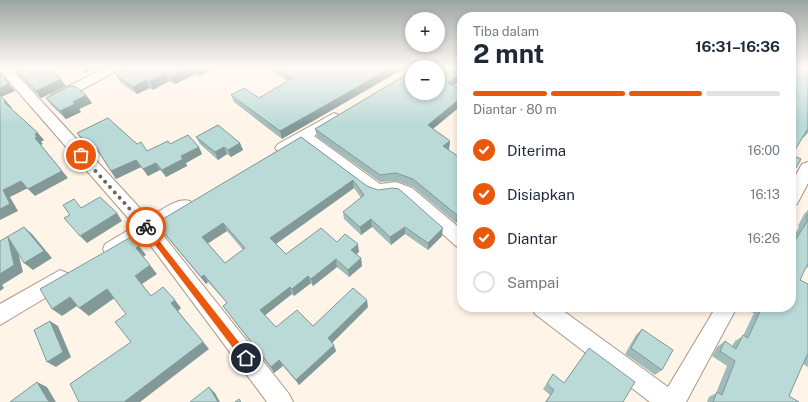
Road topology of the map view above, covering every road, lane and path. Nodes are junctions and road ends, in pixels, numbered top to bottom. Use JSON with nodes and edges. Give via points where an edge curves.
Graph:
{"nodes":[{"id":1,"x":21,"y":87,"type":"edge"},
{"id":2,"x":78,"y":87,"type":"edge"},
{"id":3,"x":39,"y":106,"type":"junction"},
{"id":4,"x":351,"y":108,"type":"edge"},
{"id":5,"x":303,"y":136,"type":"junction"},
{"id":6,"x":269,"y":156,"type":"edge"},
{"id":7,"x":808,"y":168,"type":"edge"},
{"id":8,"x":796,"y":190,"type":"edge"},
{"id":9,"x":194,"y":200,"type":"edge"},
{"id":10,"x":147,"y":228,"type":"junction"},
{"id":11,"x":457,"y":237,"type":"edge"},
{"id":12,"x":100,"y":256,"type":"edge"},
{"id":13,"x":73,"y":272,"type":"edge"},
{"id":14,"x":549,"y":312,"type":"edge"},
{"id":15,"x":724,"y":312,"type":"edge"},
{"id":16,"x":0,"y":315,"type":"edge"},
{"id":17,"x":280,"y":402,"type":"edge"},
{"id":18,"x":669,"y":402,"type":"edge"},
{"id":19,"x":673,"y":402,"type":"edge"}],
"edges":[{"from":1,"to":3,"type":"street"},
{"from":2,"to":3,"type":"street"},
{"from":3,"to":10,"type":"street"},
{"from":4,"to":5,"type":"street"},
{"from":5,"to":6,"type":"street"},
{"from":5,"to":11,"type":"street","via":[[375,189],[380,191],[393,187],[400,188]]},
{"from":7,"to":8,"type":"street"},
{"from":9,"to":10,"type":"street"},
{"from":10,"to":12,"type":"street"},
{"from":10,"to":17,"type":"street"},
{"from":13,"to":16,"type":"street"},
{"from":14,"to":18,"type":"street"},
{"from":15,"to":19,"type":"street"}]}
